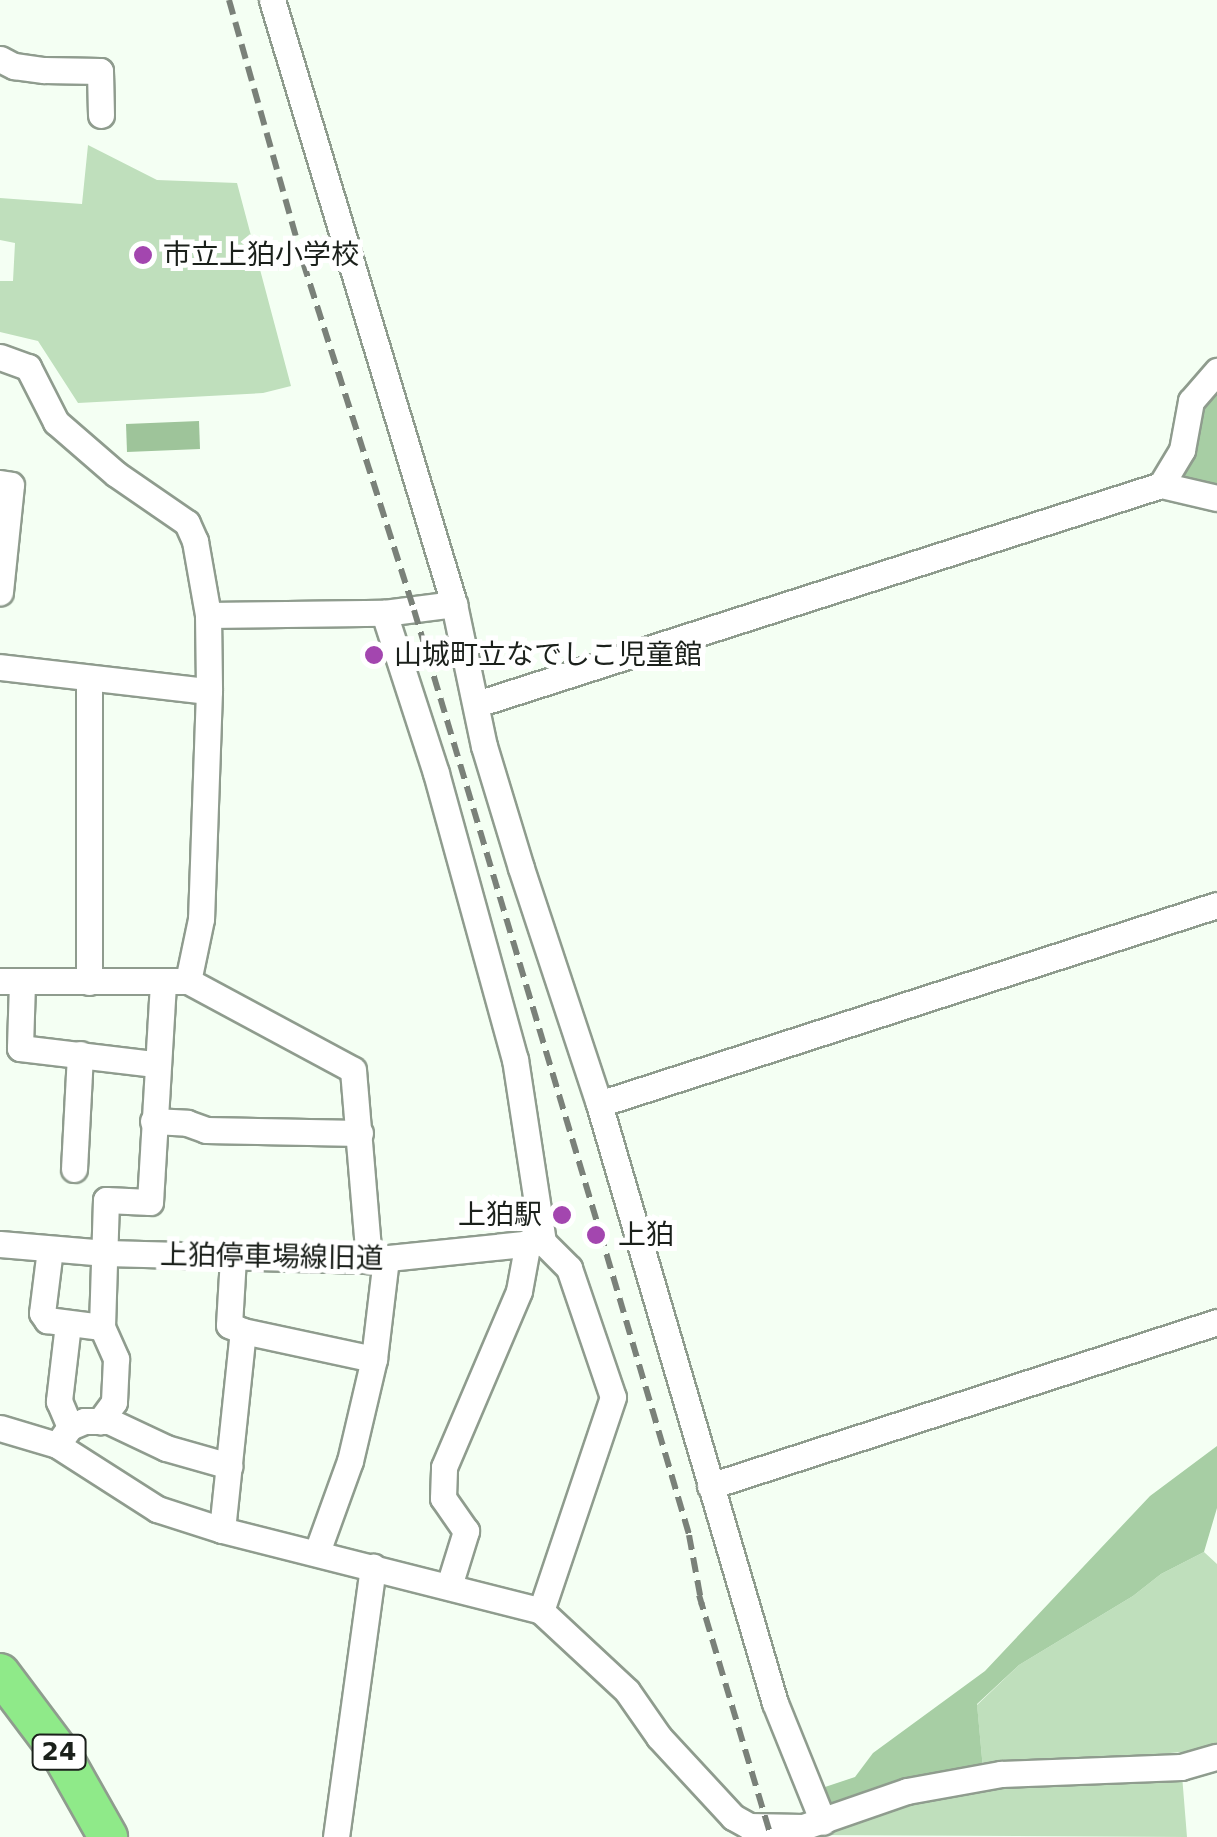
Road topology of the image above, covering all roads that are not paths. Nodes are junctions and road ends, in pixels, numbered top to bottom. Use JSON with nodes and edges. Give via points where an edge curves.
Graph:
{"nodes":[{"id":1,"x":272,"y":0,"type":"edge"},
{"id":2,"x":0,"y":59,"type":"edge"},
{"id":3,"x":101,"y":116,"type":"dead end"},
{"id":4,"x":0,"y":357,"type":"edge"},
{"id":5,"x":1217,"y":371,"type":"edge"},
{"id":6,"x":0,"y":483,"type":"edge"},
{"id":7,"x":1161,"y":485,"type":"junction"},
{"id":8,"x":1217,"y":498,"type":"edge"},
{"id":9,"x":0,"y":592,"type":"edge"},
{"id":10,"x":454,"y":604,"type":"junction"},
{"id":11,"x":384,"y":613,"type":"junction"},
{"id":12,"x":208,"y":615,"type":"junction"},
{"id":13,"x":0,"y":667,"type":"edge"},
{"id":14,"x":89,"y":679,"type":"junction"},
{"id":15,"x":209,"y":691,"type":"junction"},
{"id":16,"x":476,"y":704,"type":"junction"},
{"id":17,"x":1217,"y":905,"type":"edge"},
{"id":18,"x":175,"y":981,"type":"junction"},
{"id":19,"x":11,"y":982,"type":"edge"},
{"id":20,"x":89,"y":982,"type":"junction"},
{"id":21,"x":80,"y":1054,"type":"junction"},
{"id":22,"x":155,"y":1064,"type":"junction"},
{"id":23,"x":599,"y":1104,"type":"junction"},
{"id":24,"x":152,"y":1121,"type":"junction"},
{"id":25,"x":360,"y":1133,"type":"junction"},
{"id":26,"x":74,"y":1169,"type":"dead end"},
{"id":27,"x":536,"y":1242,"type":"junction"},
{"id":28,"x":0,"y":1244,"type":"edge"},
{"id":29,"x":50,"y":1249,"type":"junction"},
{"id":30,"x":106,"y":1253,"type":"junction"},
{"id":31,"x":234,"y":1256,"type":"junction"},
{"id":32,"x":378,"y":1260,"type":"junction"},
{"id":33,"x":1217,"y":1322,"type":"edge"},
{"id":34,"x":68,"y":1324,"type":"junction"},
{"id":35,"x":102,"y":1327,"type":"junction"},
{"id":36,"x":244,"y":1331,"type":"junction"},
{"id":37,"x":374,"y":1359,"type":"junction"},
{"id":38,"x":100,"y":1421,"type":"junction"},
{"id":39,"x":0,"y":1428,"type":"edge"},
{"id":40,"x":63,"y":1436,"type":"junction"},
{"id":41,"x":229,"y":1466,"type":"junction"},
{"id":42,"x":710,"y":1486,"type":"junction"},
{"id":43,"x":222,"y":1530,"type":"junction"},
{"id":44,"x":317,"y":1552,"type":"junction"},
{"id":45,"x":373,"y":1567,"type":"junction"},
{"id":46,"x":449,"y":1586,"type":"junction"},
{"id":47,"x":541,"y":1611,"type":"junction"},
{"id":48,"x":0,"y":1673,"type":"edge"},
{"id":49,"x":1217,"y":1756,"type":"edge"},
{"id":50,"x":823,"y":1822,"type":"junction"},
{"id":51,"x":735,"y":1827,"type":"edge"},
{"id":52,"x":108,"y":1837,"type":"edge"},
{"id":53,"x":336,"y":1837,"type":"edge"}],
"edges":[{"from":1,"to":10,"type":"street"},
{"from":2,"to":3,"type":"street","via":[[44,70],[100,71]]},
{"from":4,"to":12,"type":"street","via":[[28,368],[56,422],[186,522]]},
{"from":5,"to":7,"type":"street","via":[[1191,402],[1182,450]]},
{"from":6,"to":9,"type":"street","via":[[12,485]]},
{"from":7,"to":8,"type":"street"},
{"from":7,"to":16,"type":"street"},
{"from":10,"to":11,"type":"street"},
{"from":10,"to":16,"type":"street"},
{"from":11,"to":12,"type":"street"},
{"from":11,"to":27,"type":"street","via":[[515,1059]]},
{"from":12,"to":15,"type":"street"},
{"from":13,"to":14,"type":"street"},
{"from":14,"to":15,"type":"street"},
{"from":14,"to":20,"type":"street"},
{"from":15,"to":18,"type":"street","via":[[201,919]]},
{"from":16,"to":23,"type":"street","via":[[521,868]]},
{"from":17,"to":23,"type":"street"},
{"from":18,"to":20,"type":"street"},
{"from":18,"to":22,"type":"street"},
{"from":18,"to":25,"type":"street","via":[[353,1070]]},
{"from":19,"to":20,"type":"street"},
{"from":19,"to":21,"type":"street","via":[[20,1048]]},
{"from":21,"to":22,"type":"street"},
{"from":21,"to":26,"type":"street"},
{"from":22,"to":24,"type":"street"},
{"from":23,"to":42,"type":"street"},
{"from":24,"to":25,"type":"street","via":[[206,1130]]},
{"from":24,"to":30,"type":"street","via":[[150,1202],[106,1200]]},
{"from":25,"to":32,"type":"street"},
{"from":27,"to":32,"type":"street","name":"上狛停車場線旧道"},
{"from":27,"to":46,"type":"street","via":[[444,1467],[443,1498],[466,1531]]},
{"from":27,"to":47,"type":"street","via":[[569,1268],[613,1397]]},
{"from":28,"to":29,"type":"street","name":"上狛停車場線旧道"},
{"from":29,"to":30,"type":"street","name":"上狛停車場線旧道"},
{"from":29,"to":34,"type":"street","via":[[42,1313]]},
{"from":30,"to":31,"type":"street","name":"上狛停車場線旧道"},
{"from":30,"to":35,"type":"street"},
{"from":31,"to":32,"type":"street","name":"上狛停車場線旧道"},
{"from":31,"to":36,"type":"street","via":[[229,1325]]},
{"from":32,"to":37,"type":"street"},
{"from":33,"to":42,"type":"street"},
{"from":34,"to":35,"type":"street"},
{"from":34,"to":40,"type":"street"},
{"from":35,"to":38,"type":"street","via":[[116,1360],[116,1382],[114,1402]]},
{"from":36,"to":37,"type":"street"},
{"from":36,"to":41,"type":"street"},
{"from":37,"to":44,"type":"street","via":[[350,1461]]},
{"from":38,"to":40,"type":"street","via":[[84,1421]]},
{"from":38,"to":41,"type":"street"},
{"from":39,"to":40,"type":"street"},
{"from":40,"to":43,"type":"street","via":[[157,1509]]},
{"from":41,"to":43,"type":"street"},
{"from":42,"to":50,"type":"street","via":[[775,1703]]},
{"from":43,"to":44,"type":"street"},
{"from":44,"to":45,"type":"street"},
{"from":45,"to":46,"type":"street"},
{"from":45,"to":53,"type":"street"},
{"from":46,"to":47,"type":"street"},
{"from":47,"to":51,"type":"street","via":[[627,1691]]},
{"from":48,"to":52,"type":"highway","number":"24","via":[[63,1757]]},
{"from":49,"to":50,"type":"street","via":[[1181,1767],[1001,1774],[907,1791]]},
{"from":50,"to":51,"type":"street"}]}
